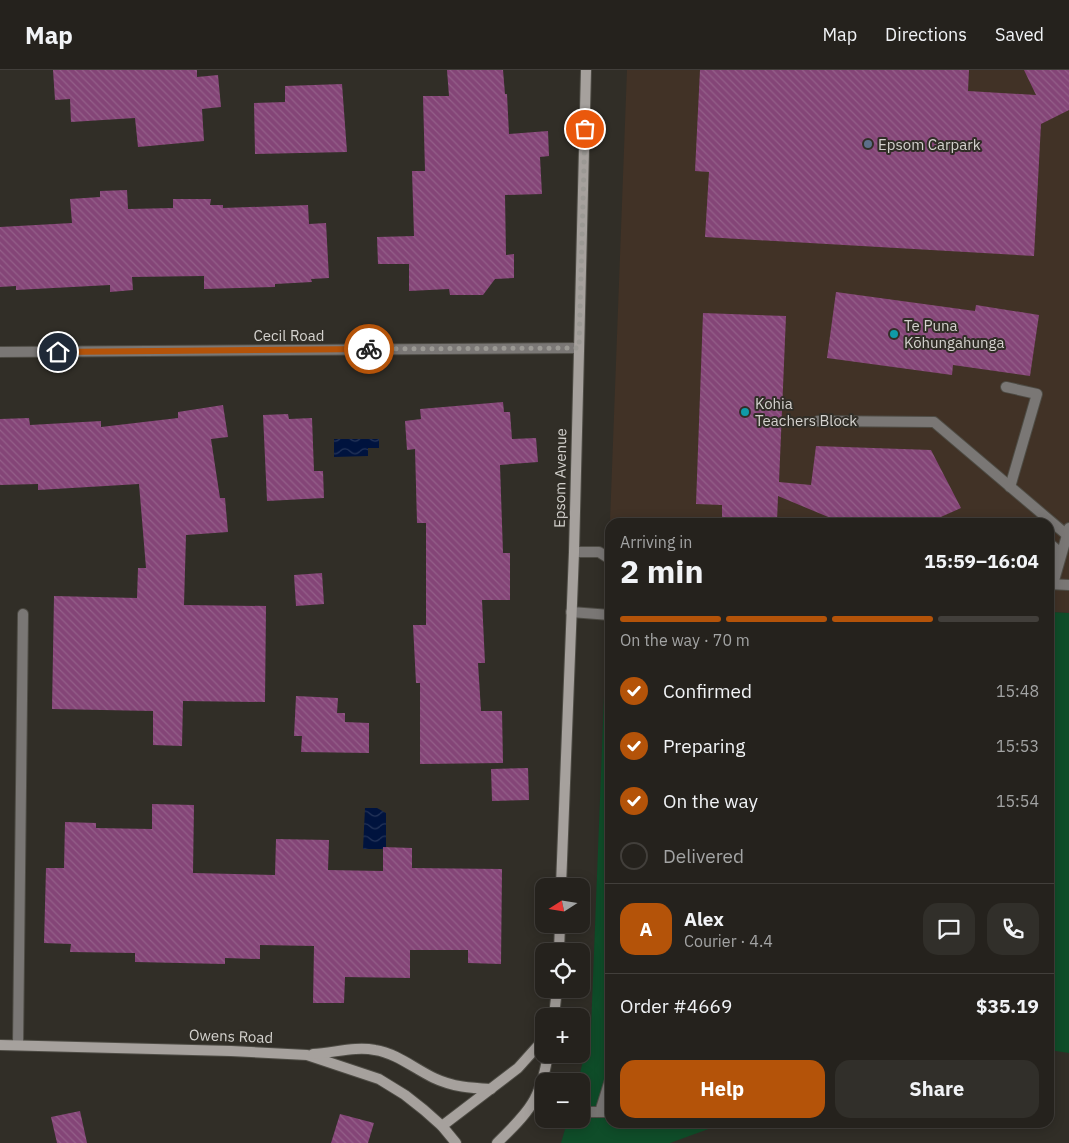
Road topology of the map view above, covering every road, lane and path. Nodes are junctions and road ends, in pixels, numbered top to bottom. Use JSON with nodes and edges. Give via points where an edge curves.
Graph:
{"nodes":[{"id":1,"x":586,"y":70,"type":"edge"},
{"id":2,"x":579,"y":348,"type":"junction"},
{"id":3,"x":0,"y":352,"type":"edge"},
{"id":4,"x":1006,"y":386,"type":"dead end"},
{"id":5,"x":818,"y":421,"type":"dead end"},
{"id":6,"x":1010,"y":487,"type":"junction"},
{"id":7,"x":1051,"y":518,"type":"edge"},
{"id":8,"x":1054,"y":520,"type":"edge"},
{"id":9,"x":1068,"y":531,"type":"edge"},
{"id":10,"x":1054,"y":547,"type":"edge"},
{"id":11,"x":574,"y":552,"type":"junction"},
{"id":12,"x":605,"y":556,"type":"edge"},
{"id":13,"x":1059,"y":561,"type":"junction"},
{"id":14,"x":1054,"y":575,"type":"edge"},
{"id":15,"x":1054,"y":584,"type":"edge"},
{"id":16,"x":1069,"y":584,"type":"edge"},
{"id":17,"x":571,"y":612,"type":"junction"},
{"id":18,"x":23,"y":614,"type":"dead end"},
{"id":19,"x":605,"y":615,"type":"edge"},
{"id":20,"x":561,"y":878,"type":"edge"},
{"id":21,"x":0,"y":1045,"type":"edge"},
{"id":22,"x":18,"y":1046,"type":"junction"},
{"id":23,"x":535,"y":1049,"type":"edge"},
{"id":24,"x":308,"y":1055,"type":"junction"},
{"id":25,"x":491,"y":1089,"type":"junction"},
{"id":26,"x":535,"y":1104,"type":"edge"},
{"id":27,"x":590,"y":1112,"type":"edge"},
{"id":28,"x":605,"y":1112,"type":"edge"},
{"id":29,"x":442,"y":1126,"type":"junction"},
{"id":30,"x":456,"y":1143,"type":"edge"},
{"id":31,"x":497,"y":1143,"type":"edge"}],
"edges":[{"from":1,"to":2,"type":"street","name":"Epsom Avenue"},
{"from":2,"to":3,"type":"street","name":"Cecil Road"},
{"from":2,"to":11,"type":"street","name":"Epsom Avenue"},
{"from":4,"to":6,"type":"street","via":[[1037,394]]},
{"from":5,"to":6,"type":"street","via":[[934,422]]},
{"from":6,"to":7,"type":"street"},
{"from":8,"to":9,"type":"street"},
{"from":9,"to":13,"type":"street"},
{"from":10,"to":13,"type":"street"},
{"from":11,"to":12,"type":"street","via":[[599,552]]},
{"from":11,"to":17,"type":"street","name":"Epsom Avenue"},
{"from":13,"to":14,"type":"street"},
{"from":15,"to":16,"type":"street"},
{"from":17,"to":19,"type":"street"},
{"from":17,"to":20,"type":"street","name":"Epsom Avenue"},
{"from":18,"to":22,"type":"street"},
{"from":21,"to":22,"type":"street","name":"Owens Road"},
{"from":22,"to":24,"type":"street","name":"Owens Road"},
{"from":23,"to":25,"type":"street","via":[[518,1068]]},
{"from":24,"to":25,"type":"street","via":[[358,1048],[376,1050],[462,1088]]},
{"from":24,"to":29,"type":"street","name":"Owens Road","via":[[379,1079],[405,1095]]},
{"from":25,"to":29,"type":"street"},
{"from":26,"to":31,"type":"street"},
{"from":27,"to":28,"type":"street"},
{"from":29,"to":30,"type":"street","name":"Owens Road"}]}
